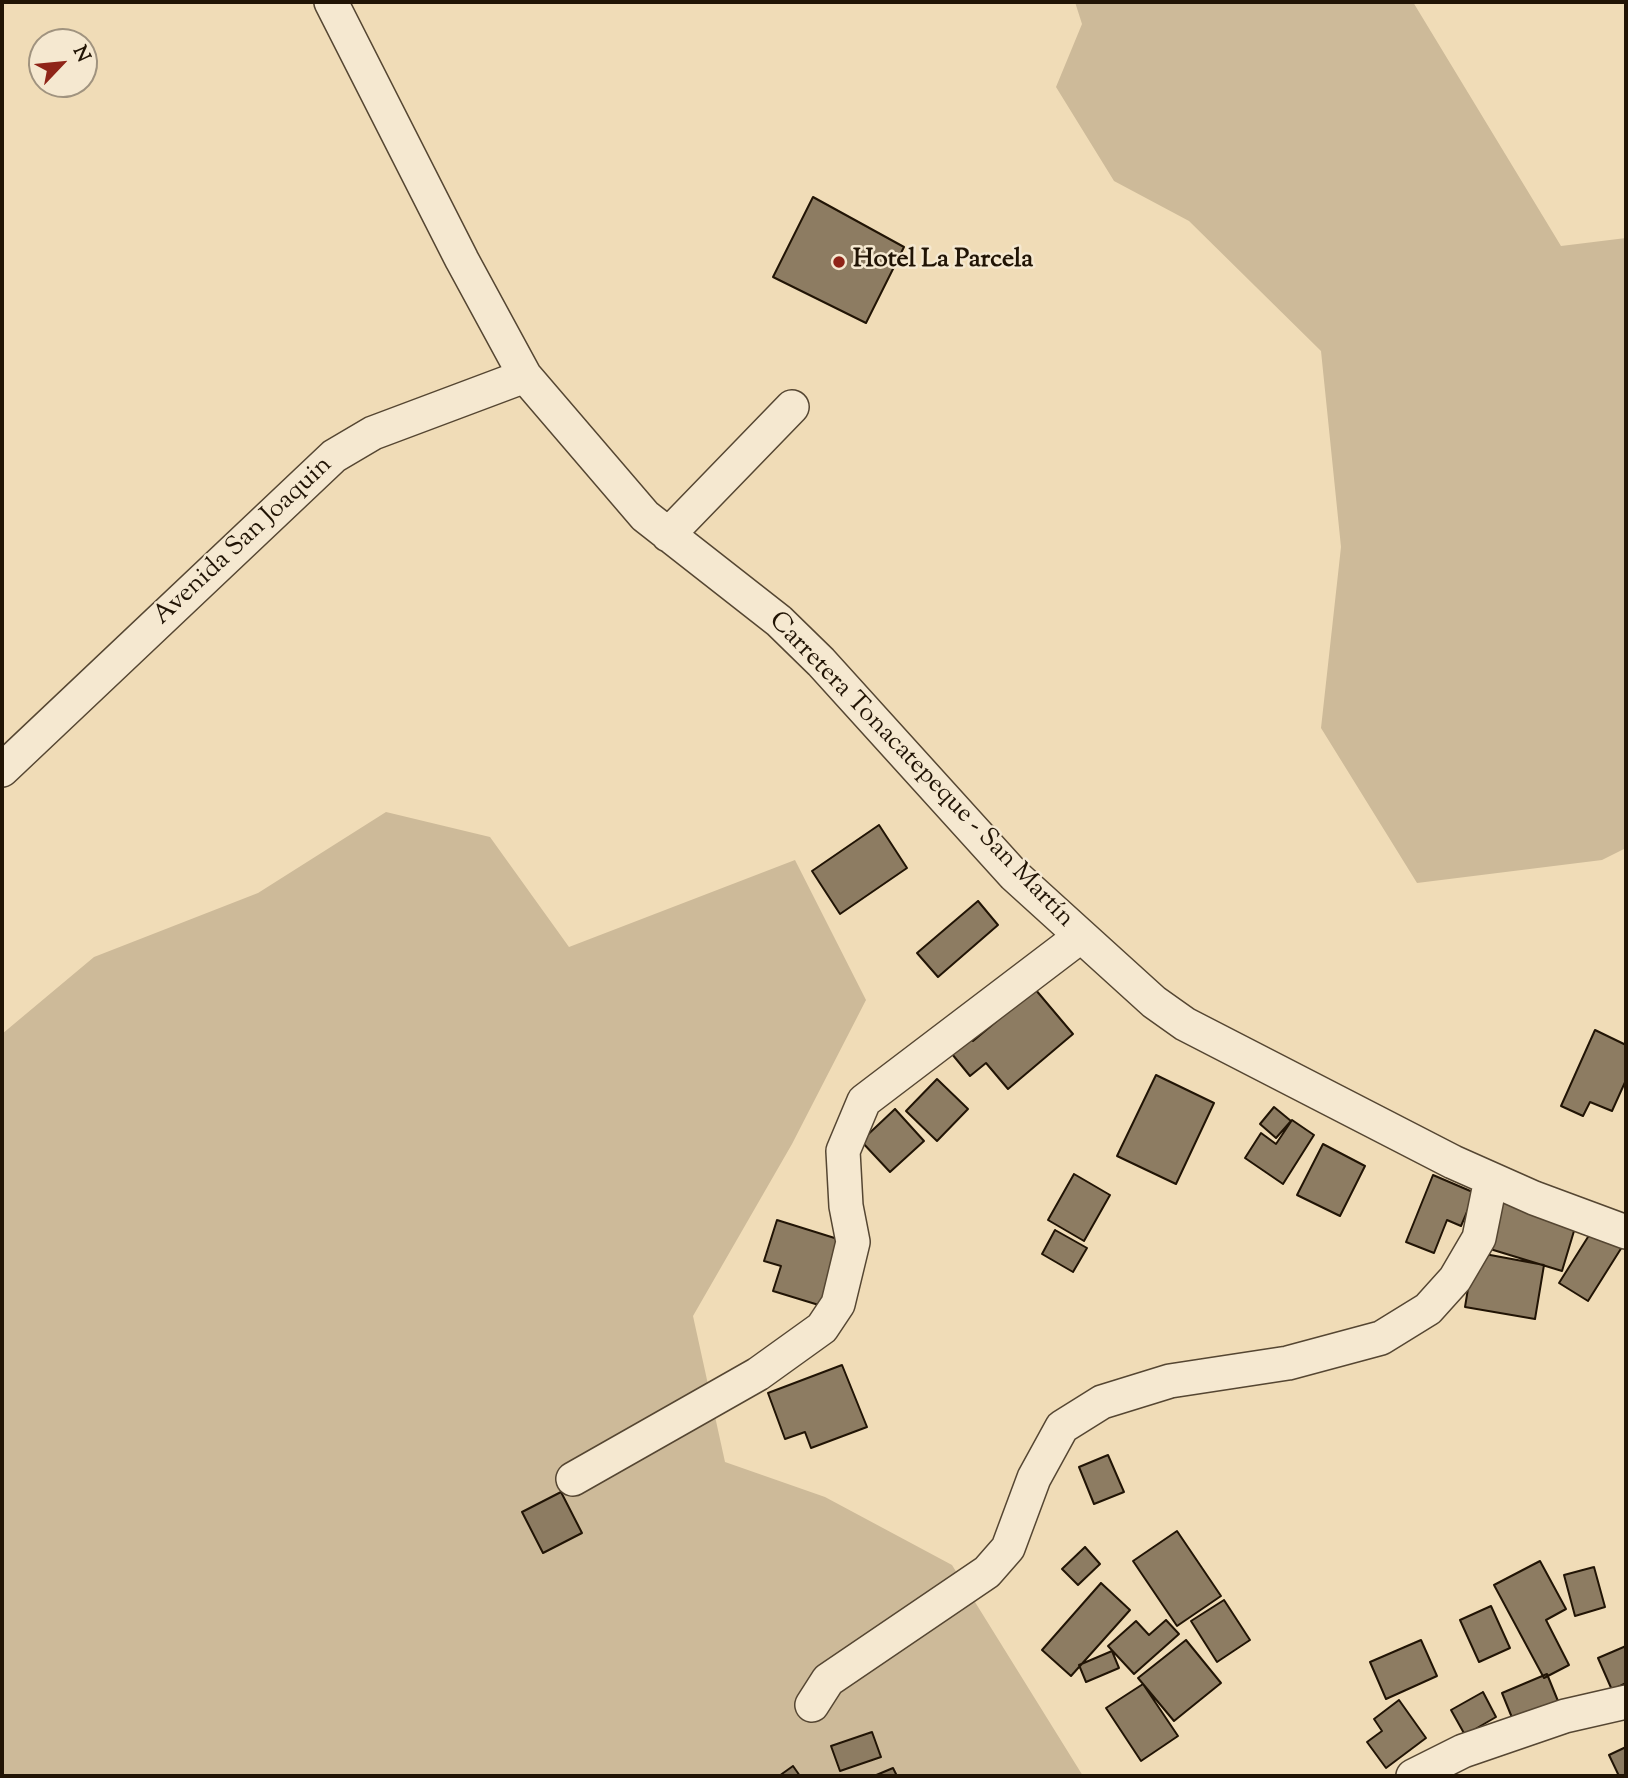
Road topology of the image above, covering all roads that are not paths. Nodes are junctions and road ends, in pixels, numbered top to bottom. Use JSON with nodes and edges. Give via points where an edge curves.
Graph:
{"nodes":[{"id":1,"x":331,"y":2,"type":"edge"},
{"id":2,"x":525,"y":376,"type":"junction"},
{"id":3,"x":792,"y":407,"type":"dead end"},
{"id":4,"x":668,"y":535,"type":"junction"},
{"id":5,"x":2,"y":770,"type":"edge"},
{"id":6,"x":1081,"y":936,"type":"junction"},
{"id":7,"x":1491,"y":1179,"type":"junction"},
{"id":8,"x":1626,"y":1232,"type":"edge"},
{"id":9,"x":573,"y":1479,"type":"dead end"},
{"id":10,"x":1626,"y":1702,"type":"edge"},
{"id":11,"x":812,"y":1704,"type":"dead end"},
{"id":12,"x":1413,"y":1776,"type":"edge"}],
"edges":[{"from":1,"to":2,"type":"street","name":"Carretera Tonacatepeque - San Martín"},
{"from":2,"to":4,"type":"street","name":"Carretera Tonacatepeque - San Martín","via":[[645,516]]},
{"from":2,"to":5,"type":"street","name":"Avenida San Joaquin","via":[[373,433],[334,456]]},
{"from":3,"to":4,"type":"street"},
{"from":4,"to":6,"type":"street","name":"Carretera Tonacatepeque - San Martín","via":[[779,621],[1014,875]]},
{"from":6,"to":7,"type":"street","name":"Carretera Tonacatepeque - San Martín","via":[[1185,1024]]},
{"from":6,"to":9,"type":"street","via":[[864,1101],[843,1151],[853,1242],[838,1304],[822,1328],[758,1374]]},
{"from":7,"to":8,"type":"street","name":"Carretera Tonacatepeque - San Martín"},
{"from":7,"to":11,"type":"street","via":[[1479,1238],[1455,1279],[1428,1308],[1381,1338],[1288,1363],[1170,1381],[1102,1402],[1062,1427],[1034,1478],[1008,1548],[987,1572],[828,1680]]},
{"from":10,"to":12,"type":"street","via":[[1565,1716],[1463,1751]]}]}
